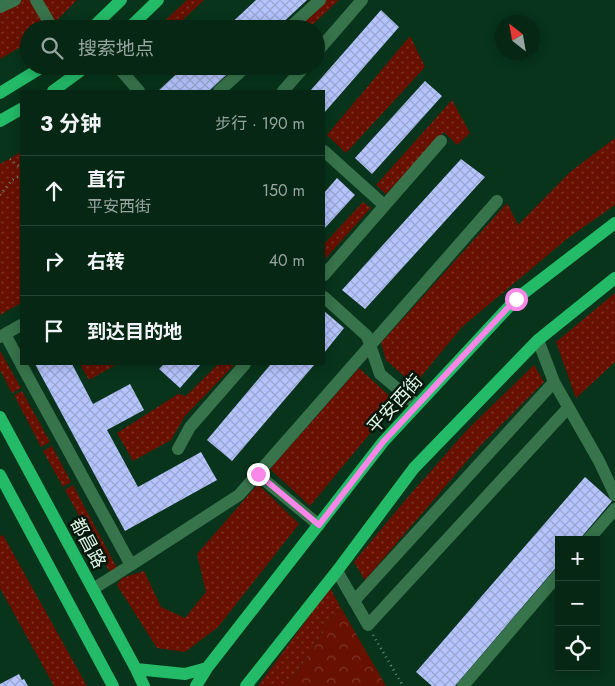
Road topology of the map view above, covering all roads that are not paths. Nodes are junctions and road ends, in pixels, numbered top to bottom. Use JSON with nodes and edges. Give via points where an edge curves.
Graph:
{"nodes":[{"id":1,"x":15,"y":0,"type":"edge"},
{"id":2,"x":36,"y":0,"type":"edge"},
{"id":3,"x":121,"y":0,"type":"edge"},
{"id":4,"x":158,"y":0,"type":"edge"},
{"id":5,"x":320,"y":0,"type":"edge"},
{"id":6,"x":362,"y":0,"type":"edge"},
{"id":7,"x":0,"y":7,"type":"edge"},
{"id":8,"x":48,"y":20,"type":"edge"},
{"id":9,"x":100,"y":20,"type":"edge"},
{"id":10,"x":137,"y":20,"type":"edge"},
{"id":11,"x":298,"y":20,"type":"edge"},
{"id":12,"x":325,"y":43,"type":"edge"},
{"id":13,"x":29,"y":75,"type":"edge"},
{"id":14,"x":75,"y":75,"type":"edge"},
{"id":15,"x":125,"y":75,"type":"edge"},
{"id":16,"x":237,"y":75,"type":"edge"},
{"id":17,"x":297,"y":75,"type":"edge"},
{"id":18,"x":54,"y":90,"type":"edge"},
{"id":19,"x":138,"y":90,"type":"edge"},
{"id":20,"x":221,"y":90,"type":"edge"},
{"id":21,"x":284,"y":90,"type":"edge"},
{"id":22,"x":0,"y":93,"type":"edge"},
{"id":23,"x":20,"y":110,"type":"edge"},
{"id":24,"x":0,"y":121,"type":"edge"},
{"id":25,"x":441,"y":141,"type":"dead end"},
{"id":26,"x":325,"y":152,"type":"edge"},
{"id":27,"x":497,"y":201,"type":"dead end"},
{"id":28,"x":384,"y":206,"type":"junction"},
{"id":29,"x":615,"y":223,"type":"edge"},
{"id":30,"x":325,"y":274,"type":"edge"},
{"id":31,"x":615,"y":278,"type":"edge"},
{"id":32,"x":325,"y":298,"type":"edge"},
{"id":33,"x":20,"y":327,"type":"edge"},
{"id":34,"x":3,"y":336,"type":"edge"},
{"id":35,"x":538,"y":340,"type":"junction"},
{"id":36,"x":370,"y":345,"type":"junction"},
{"id":37,"x":20,"y":362,"type":"edge"},
{"id":38,"x":22,"y":365,"type":"edge"},
{"id":39,"x":244,"y":365,"type":"edge"},
{"id":40,"x":554,"y":382,"type":"junction"},
{"id":41,"x":417,"y":405,"type":"junction"},
{"id":42,"x":568,"y":408,"type":"junction"},
{"id":43,"x":0,"y":417,"type":"edge"},
{"id":44,"x":178,"y":448,"type":"dead end"},
{"id":45,"x":258,"y":474,"type":"junction"},
{"id":46,"x":0,"y":475,"type":"edge"},
{"id":47,"x":615,"y":495,"type":"edge"},
{"id":48,"x":615,"y":508,"type":"edge"},
{"id":49,"x":319,"y":525,"type":"junction"},
{"id":50,"x":591,"y":536,"type":"edge"},
{"id":51,"x":131,"y":565,"type":"junction"},
{"id":52,"x":337,"y":572,"type":"junction"},
{"id":53,"x":555,"y":579,"type":"edge"},
{"id":54,"x":93,"y":589,"type":"junction"},
{"id":55,"x":354,"y":601,"type":"junction"},
{"id":56,"x":207,"y":668,"type":"junction"},
{"id":57,"x":136,"y":669,"type":"junction"},
{"id":58,"x":113,"y":686,"type":"edge"},
{"id":59,"x":144,"y":686,"type":"edge"},
{"id":60,"x":196,"y":686,"type":"edge"},
{"id":61,"x":246,"y":686,"type":"edge"},
{"id":62,"x":463,"y":686,"type":"edge"}],
"edges":[{"from":1,"to":7,"type":"street"},
{"from":2,"to":8,"type":"street"},
{"from":3,"to":9,"type":"main road"},
{"from":4,"to":10,"type":"main road"},
{"from":5,"to":11,"type":"street"},
{"from":6,"to":12,"type":"street"},
{"from":13,"to":22,"type":"main road"},
{"from":14,"to":18,"type":"main road"},
{"from":15,"to":19,"type":"street"},
{"from":16,"to":20,"type":"street"},
{"from":17,"to":21,"type":"street"},
{"from":23,"to":24,"type":"main road"},
{"from":25,"to":28,"type":"street"},
{"from":26,"to":28,"type":"street"},
{"from":27,"to":36,"type":"street"},
{"from":28,"to":30,"type":"street"},
{"from":29,"to":41,"type":"main road","name":"平安西街","via":[[516,299]]},
{"from":31,"to":35,"type":"main road"},
{"from":32,"to":36,"type":"street","via":[[367,336]]},
{"from":33,"to":34,"type":"street"},
{"from":34,"to":37,"type":"street"},
{"from":35,"to":40,"type":"street"},
{"from":35,"to":52,"type":"main road","via":[[414,468]]},
{"from":36,"to":41,"type":"street","via":[[380,374]]},
{"from":36,"to":45,"type":"street"},
{"from":38,"to":51,"type":"street"},
{"from":39,"to":44,"type":"street","via":[[190,427]]},
{"from":40,"to":42,"type":"street"},
{"from":40,"to":55,"type":"street"},
{"from":41,"to":49,"type":"main road","name":"平安西街","via":[[383,442]]},
{"from":42,"to":47,"type":"street"},
{"from":42,"to":55,"type":"street","via":[[368,624]]},
{"from":43,"to":54,"type":"main road","name":"都昌路"},
{"from":45,"to":49,"type":"street"},
{"from":45,"to":51,"type":"street","via":[[239,495]]},
{"from":46,"to":58,"type":"main road"},
{"from":48,"to":50,"type":"street"},
{"from":49,"to":56,"type":"main road","name":"平安西街"},
{"from":51,"to":54,"type":"street"},
{"from":52,"to":55,"type":"street"},
{"from":52,"to":61,"type":"main road"},
{"from":53,"to":62,"type":"street"},
{"from":54,"to":57,"type":"main road","name":"都昌路"},
{"from":56,"to":57,"type":"main road","via":[[186,674]]},
{"from":56,"to":60,"type":"main road","name":"平安西街"},
{"from":57,"to":59,"type":"main road","name":"都昌路"}]}
